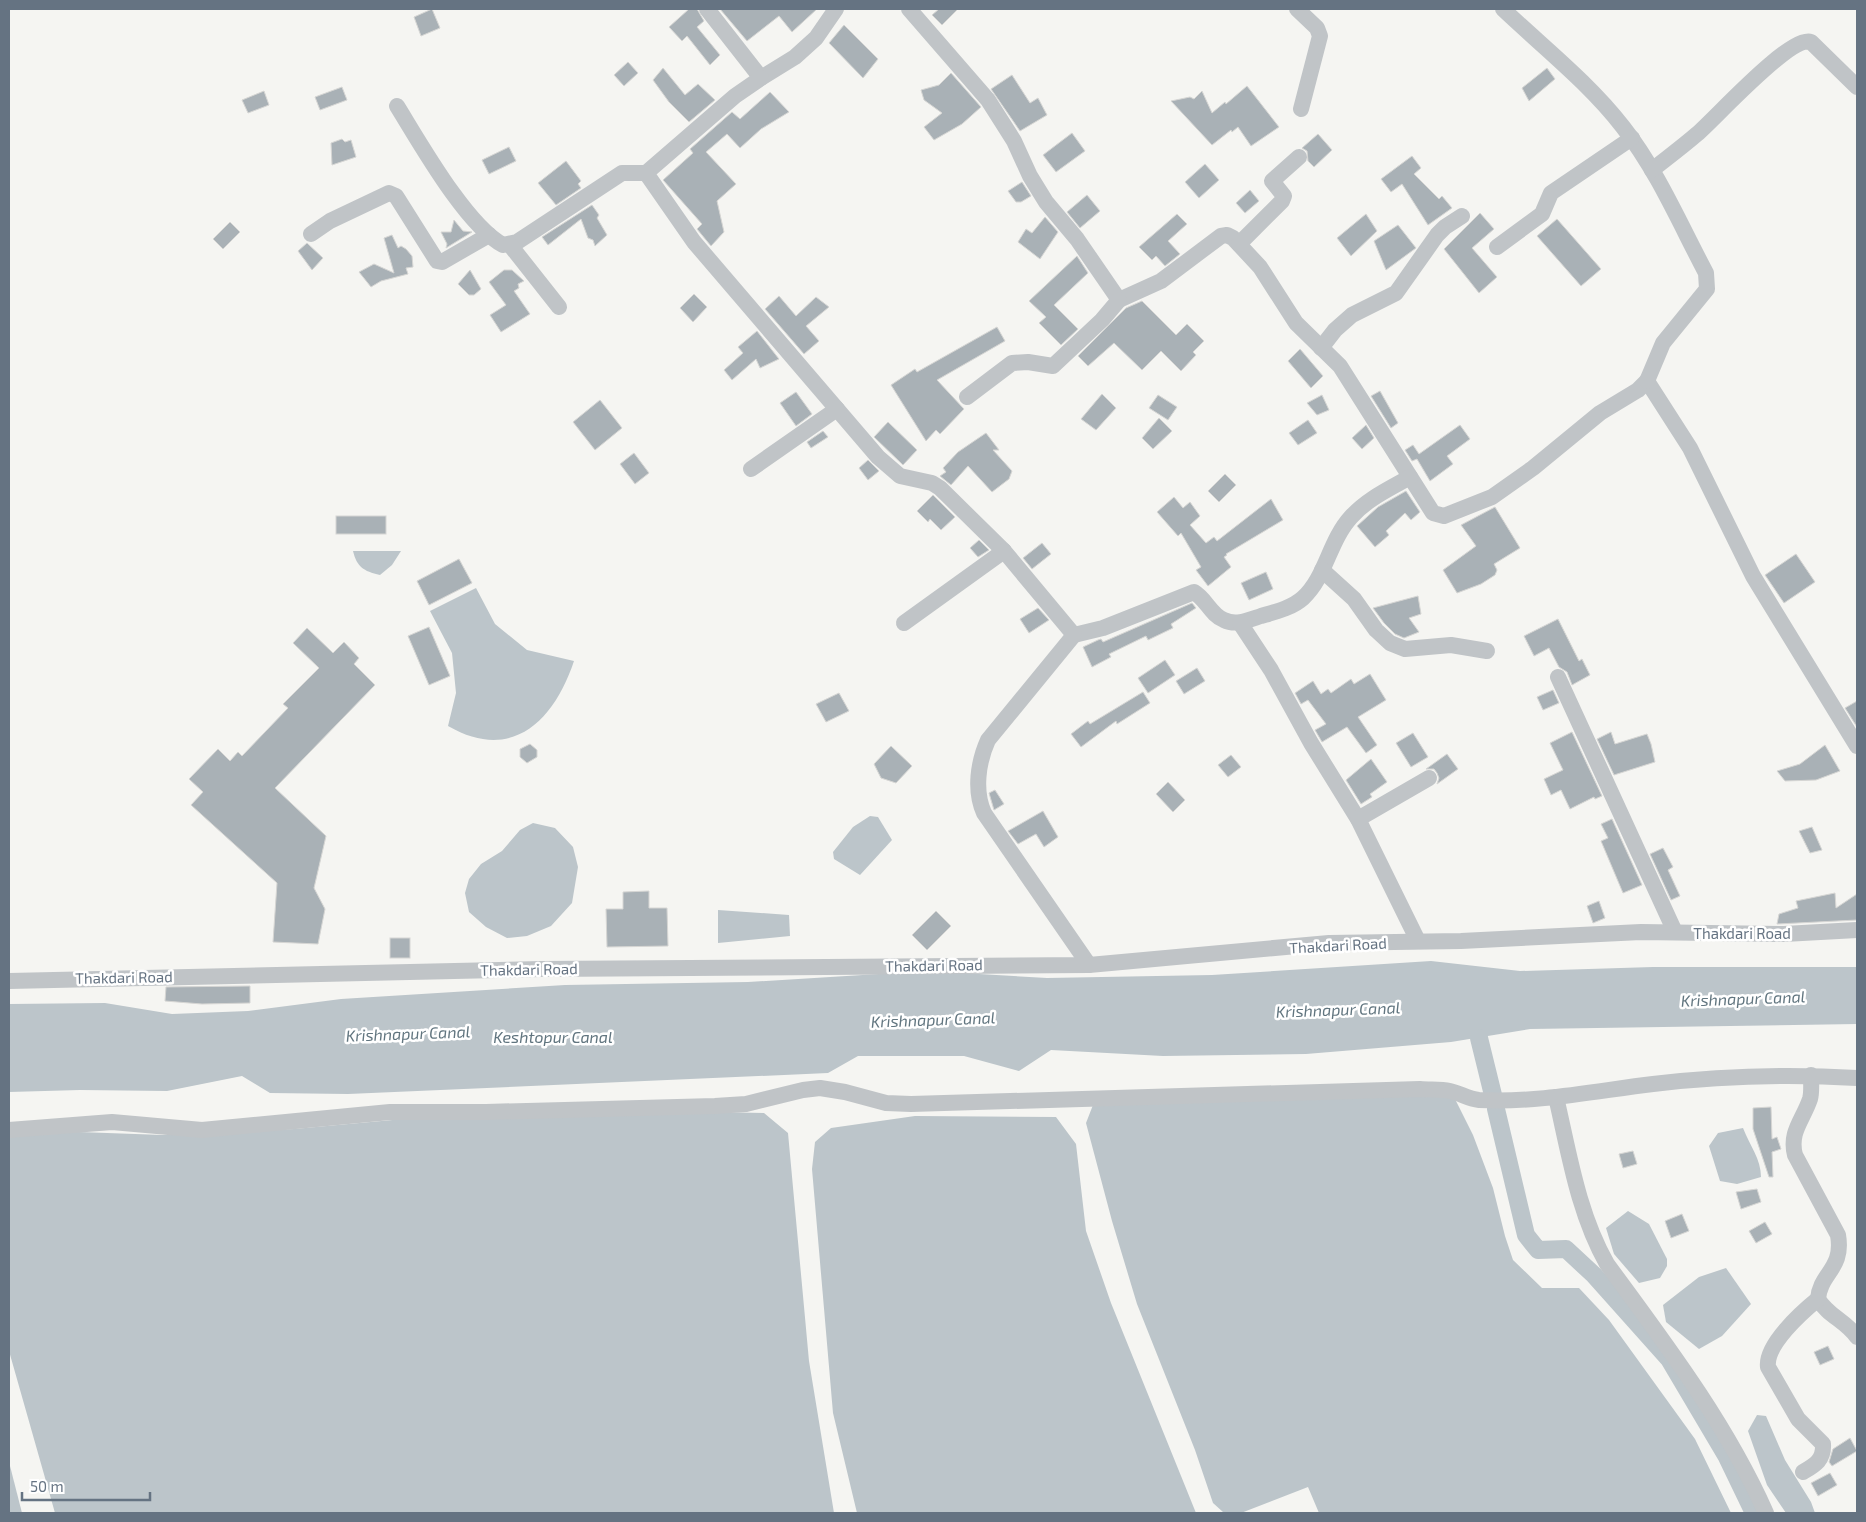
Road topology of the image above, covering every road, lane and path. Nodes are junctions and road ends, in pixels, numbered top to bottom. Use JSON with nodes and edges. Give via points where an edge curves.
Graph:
{"nodes":[{"id":1,"x":707,"y":9,"type":"edge"},
{"id":2,"x":836,"y":9,"type":"edge"},
{"id":3,"x":909,"y":9,"type":"edge"},
{"id":4,"x":1297,"y":9,"type":"edge"},
{"id":5,"x":1503,"y":9,"type":"edge"},
{"id":6,"x":761,"y":78,"type":"junction"},
{"id":7,"x":1857,"y":87,"type":"edge"},
{"id":8,"x":397,"y":106,"type":"dead end"},
{"id":9,"x":1301,"y":109,"type":"dead end"},
{"id":10,"x":1632,"y":138,"type":"junction"},
{"id":11,"x":1299,"y":157,"type":"dead end"},
{"id":12,"x":1652,"y":170,"type":"junction"},
{"id":13,"x":646,"y":173,"type":"junction"},
{"id":14,"x":1462,"y":216,"type":"dead end"},
{"id":15,"x":311,"y":234,"type":"dead end"},
{"id":16,"x":489,"y":236,"type":"junction"},
{"id":17,"x":1239,"y":244,"type":"junction"},
{"id":18,"x":510,"y":245,"type":"junction"},
{"id":19,"x":1497,"y":247,"type":"dead end"},
{"id":20,"x":1119,"y":300,"type":"junction"},
{"id":21,"x":559,"y":308,"type":"dead end"},
{"id":22,"x":1321,"y":348,"type":"junction"},
{"id":23,"x":1647,"y":381,"type":"junction"},
{"id":24,"x":967,"y":398,"type":"dead end"},
{"id":25,"x":837,"y":409,"type":"junction"},
{"id":26,"x":751,"y":469,"type":"dead end"},
{"id":27,"x":1410,"y":478,"type":"junction"},
{"id":28,"x":1004,"y":551,"type":"junction"},
{"id":29,"x":1322,"y":570,"type":"junction"},
{"id":30,"x":904,"y":623,"type":"dead end"},
{"id":31,"x":1240,"y":623,"type":"junction"},
{"id":32,"x":1074,"y":635,"type":"junction"},
{"id":33,"x":1487,"y":651,"type":"dead end"},
{"id":34,"x":1558,"y":677,"type":"dead end"},
{"id":35,"x":1857,"y":746,"type":"edge"},
{"id":36,"x":1429,"y":778,"type":"dead end"},
{"id":37,"x":1358,"y":819,"type":"junction"},
{"id":38,"x":1857,"y":930,"type":"edge"},
{"id":39,"x":1676,"y":932,"type":"junction"},
{"id":40,"x":1418,"y":942,"type":"junction"},
{"id":41,"x":1090,"y":965,"type":"junction"},
{"id":42,"x":9,"y":980,"type":"edge"},
{"id":43,"x":1811,"y":1075,"type":"junction"},
{"id":44,"x":1857,"y":1078,"type":"edge"},
{"id":45,"x":1556,"y":1097,"type":"junction"},
{"id":46,"x":9,"y":1130,"type":"edge"},
{"id":47,"x":1818,"y":1299,"type":"junction"},
{"id":48,"x":1857,"y":1337,"type":"edge"},
{"id":49,"x":1802,"y":1472,"type":"dead end"},
{"id":50,"x":1766,"y":1513,"type":"edge"}],
"edges":[{"from":1,"to":6,"type":"street"},
{"from":2,"to":6,"type":"street","via":[[816,38],[795,57]]},
{"from":3,"to":20,"type":"street","via":[[988,100],[1046,202],[1077,239]]},
{"from":4,"to":9,"type":"street","via":[[1320,36]]},
{"from":5,"to":10,"type":"street","via":[[1600,101]]},
{"from":6,"to":13,"type":"street","via":[[706,120]]},
{"from":7,"to":12,"type":"street","via":[[1811,42],[1800,43],[1756,76],[1697,134]]},
{"from":8,"to":16,"type":"street","via":[[433,165]]},
{"from":10,"to":12,"type":"street"},
{"from":10,"to":19,"type":"street","via":[[1551,193],[1542,214]]},
{"from":11,"to":17,"type":"street","via":[[1272,181],[1284,196],[1282,201]]},
{"from":12,"to":23,"type":"street","via":[[1708,282],[1698,301],[1672,328]]},
{"from":13,"to":18,"type":"street","via":[[622,173]]},
{"from":13,"to":25,"type":"street","via":[[694,242]]},
{"from":14,"to":22,"type":"street","via":[[1437,235],[1396,293],[1352,315]]},
{"from":15,"to":16,"type":"street","via":[[389,192],[396,196],[437,261],[442,262]]},
{"from":16,"to":18,"type":"street","via":[[503,245]]},
{"from":17,"to":20,"type":"street","via":[[1227,235],[1221,236],[1161,281]]},
{"from":17,"to":22,"type":"street","via":[[1260,267],[1296,323]]},
{"from":18,"to":21,"type":"street"},
{"from":20,"to":24,"type":"street","via":[[1053,366],[1012,363]]},
{"from":22,"to":27,"type":"street","via":[[1352,383]]},
{"from":23,"to":27,"type":"street","via":[[1600,413],[1492,497],[1437,516]]},
{"from":23,"to":35,"type":"street","via":[[1690,448],[1753,576]]},
{"from":25,"to":26,"type":"street"},
{"from":25,"to":28,"type":"street","via":[[894,472],[940,488]]},
{"from":27,"to":29,"type":"street","via":[[1365,503],[1351,516],[1342,527]]},
{"from":28,"to":30,"type":"street"},
{"from":28,"to":32,"type":"street"},
{"from":29,"to":31,"type":"street","via":[[1302,600]]},
{"from":29,"to":33,"type":"street","via":[[1354,599],[1376,630],[1390,643],[1405,649],[1451,645]]},
{"from":31,"to":32,"type":"street","via":[[1219,617],[1194,592],[1103,628]]},
{"from":31,"to":37,"type":"street"},
{"from":32,"to":41,"type":"street","via":[[988,740],[982,753],[978,792],[984,813]]},
{"from":34,"to":39,"type":"street"},
{"from":36,"to":37,"type":"street"},
{"from":37,"to":40,"type":"street"},
{"from":38,"to":39,"type":"street","name":"Thakdari Road","via":[[1784,934]]},
{"from":39,"to":40,"type":"street","name":"Thakdari Road"},
{"from":40,"to":41,"type":"street","name":"Thakdari Road","via":[[1329,943]]},
{"from":41,"to":42,"type":"street","name":"Thakdari Road","via":[[542,969]]},
{"from":43,"to":44,"type":"street"},
{"from":43,"to":45,"type":"street","via":[[1681,1082]]},
{"from":43,"to":47,"type":"street","via":[[1810,1100],[1796,1124],[1793,1146],[1838,1235],[1839,1244],[1834,1268],[1821,1286]]},
{"from":45,"to":46,"type":"street","via":[[1479,1100],[1452,1091],[1420,1089],[911,1104],[886,1103],[820,1088],[746,1104],[715,1106],[390,1112],[202,1130],[112,1122]]},
{"from":45,"to":50,"type":"street","via":[[1579,1195],[1596,1246],[1686,1373],[1747,1474]]},
{"from":47,"to":48,"type":"street","via":[[1830,1315]]},
{"from":47,"to":49,"type":"street","via":[[1790,1325],[1767,1362],[1798,1419],[1823,1444],[1824,1451],[1819,1461]]}]}
